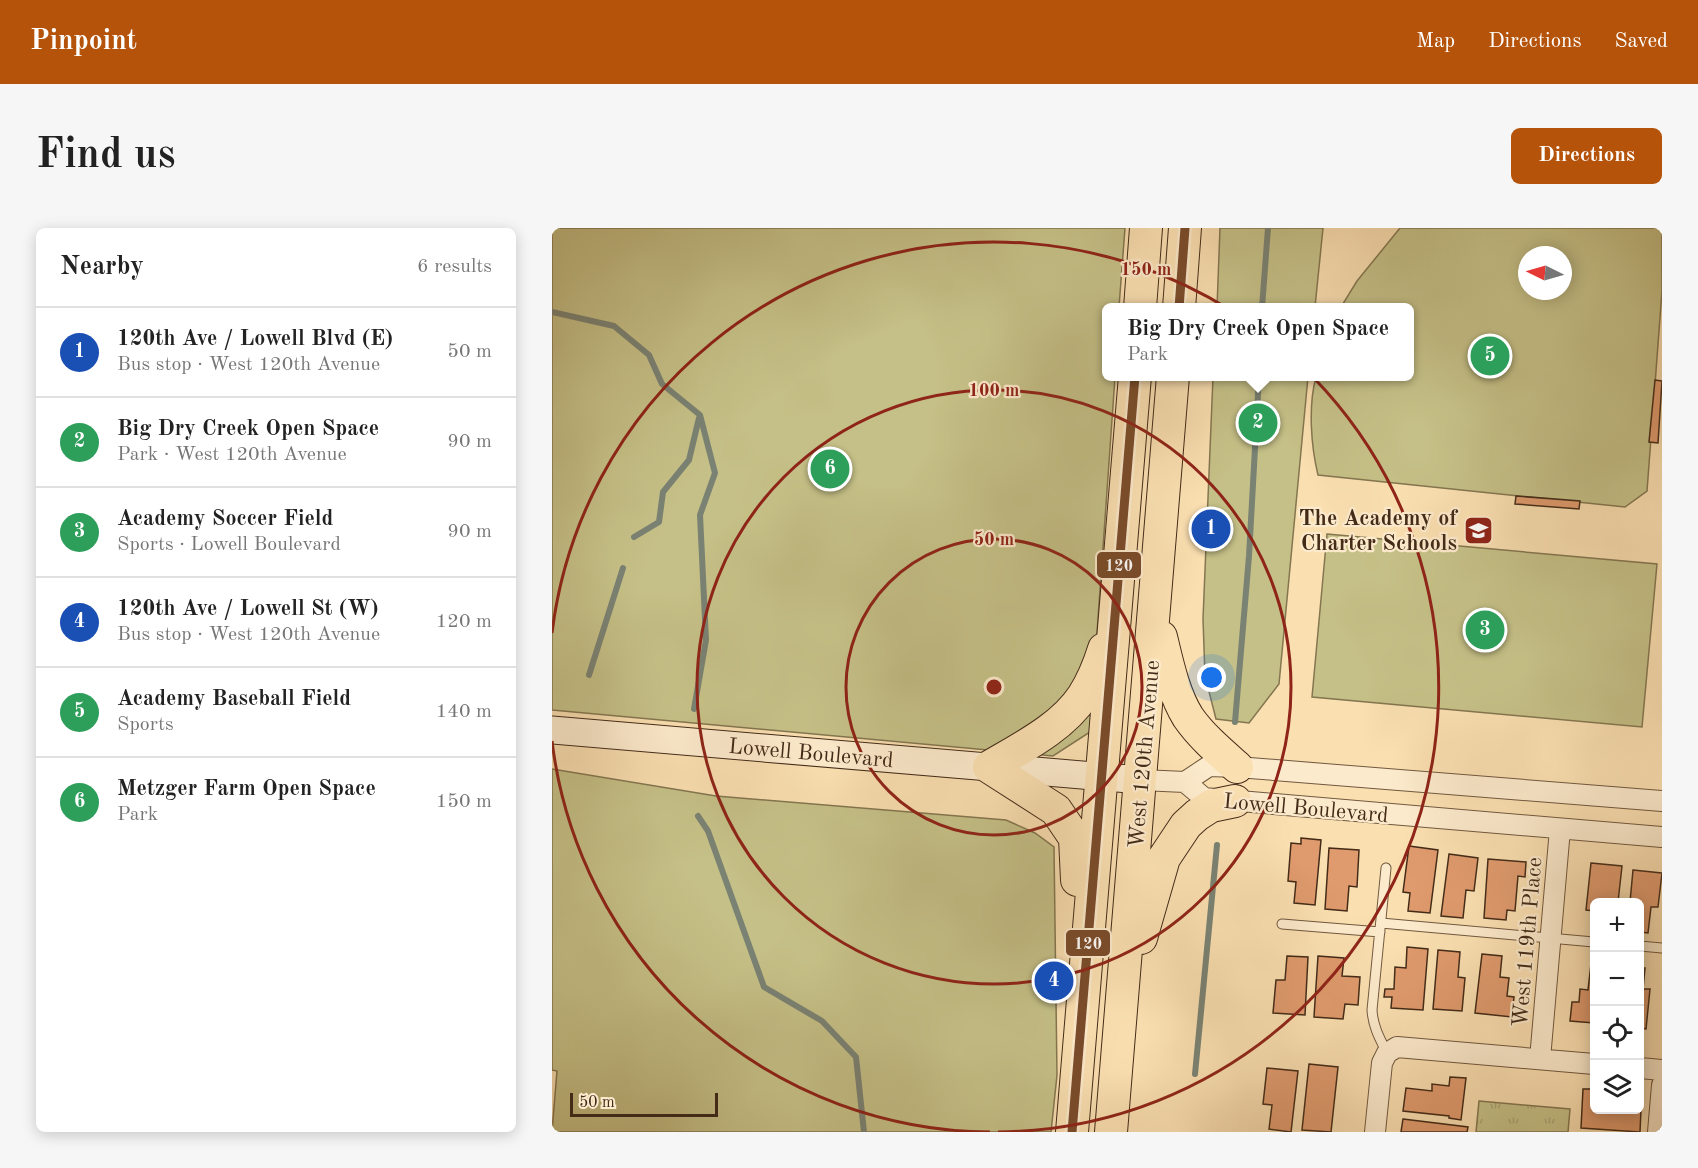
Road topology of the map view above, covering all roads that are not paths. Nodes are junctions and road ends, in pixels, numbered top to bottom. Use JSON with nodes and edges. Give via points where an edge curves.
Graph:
{"nodes":[{"id":1,"x":1146,"y":228,"type":"edge"},
{"id":2,"x":1185,"y":228,"type":"edge"},
{"id":3,"x":1140,"y":303,"type":"edge"},
{"id":4,"x":1179,"y":303,"type":"edge"},
{"id":5,"x":1135,"y":381,"type":"edge"},
{"id":6,"x":1173,"y":381,"type":"edge"},
{"id":7,"x":1154,"y":611,"type":"junction"},
{"id":8,"x":1115,"y":619,"type":"junction"},
{"id":9,"x":552,"y":730,"type":"edge"},
{"id":10,"x":1237,"y":766,"type":"junction"},
{"id":11,"x":989,"y":768,"type":"junction"},
{"id":12,"x":1103,"y":777,"type":"junction"},
{"id":13,"x":1141,"y":780,"type":"junction"},
{"id":14,"x":1185,"y":782,"type":"junction"},
{"id":15,"x":1235,"y":801,"type":"junction"},
{"id":16,"x":1662,"y":801,"type":"edge"},
{"id":17,"x":1560,"y":829,"type":"junction"},
{"id":18,"x":1662,"y":837,"type":"edge"},
{"id":19,"x":1386,"y":868,"type":"dead end"},
{"id":20,"x":1282,"y":924,"type":"dead end"},
{"id":21,"x":1380,"y":927,"type":"junction"},
{"id":22,"x":1550,"y":938,"type":"junction"},
{"id":23,"x":1590,"y":942,"type":"edge"},
{"id":24,"x":1644,"y":946,"type":"edge"},
{"id":25,"x":1662,"y":948,"type":"edge"},
{"id":26,"x":1122,"y":999,"type":"junction"},
{"id":27,"x":1081,"y":1037,"type":"junction"},
{"id":28,"x":1392,"y":1050,"type":"junction"},
{"id":29,"x":1540,"y":1059,"type":"junction"},
{"id":30,"x":1590,"y":1064,"type":"edge"},
{"id":31,"x":1644,"y":1068,"type":"edge"},
{"id":32,"x":1662,"y":1070,"type":"edge"},
{"id":33,"x":1662,"y":1085,"type":"edge"},
{"id":34,"x":1072,"y":1132,"type":"edge"},
{"id":35,"x":1111,"y":1132,"type":"edge"},
{"id":36,"x":1375,"y":1132,"type":"edge"},
{"id":37,"x":1658,"y":1132,"type":"edge"}],
"edges":[{"from":1,"to":3,"type":"main road"},
{"from":2,"to":4,"type":"main road"},
{"from":5,"to":8,"type":"main road","name":"West 120th Avenue"},
{"from":6,"to":7,"type":"main road","name":"West 120th Avenue"},
{"from":7,"to":10,"type":"main road","via":[[1187,715],[1202,735]]},
{"from":7,"to":13,"type":"main road","name":"West 120th Avenue"},
{"from":8,"to":11,"type":"main road","via":[[1083,697],[1027,745]]},
{"from":8,"to":12,"type":"main road","name":"West 120th Avenue"},
{"from":9,"to":11,"type":"main road","name":"Lowell Boulevard"},
{"from":10,"to":14,"type":"street","name":"Lowell Boulevard","via":[[1209,766]]},
{"from":10,"to":16,"type":"street","name":"Lowell Boulevard"},
{"from":11,"to":12,"type":"main road","name":"Lowell Boulevard"},
{"from":11,"to":27,"type":"main road","via":[[1056,810],[1075,838]]},
{"from":12,"to":13,"type":"main road","name":"Lowell Boulevard"},
{"from":12,"to":27,"type":"main road","name":"West 120th Avenue"},
{"from":13,"to":14,"type":"street"},
{"from":13,"to":26,"type":"main road","name":"West 120th Avenue"},
{"from":14,"to":15,"type":"street","name":"Lowell Boulevard","via":[[1204,798]]},
{"from":15,"to":17,"type":"street","name":"Lowell Boulevard"},
{"from":15,"to":26,"type":"main road","via":[[1211,806],[1197,815],[1164,858]]},
{"from":17,"to":18,"type":"street","name":"Lowell Boulevard"},
{"from":17,"to":22,"type":"street","name":"West 119th Place"},
{"from":19,"to":21,"type":"lane"},
{"from":20,"to":21,"type":"lane"},
{"from":21,"to":22,"type":"lane"},
{"from":21,"to":28,"type":"lane","via":[[1372,1022]]},
{"from":22,"to":23,"type":"lane"},
{"from":22,"to":29,"type":"street","name":"West 119th Place"},
{"from":24,"to":25,"type":"lane"},
{"from":26,"to":35,"type":"main road","name":"West 120th Avenue"},
{"from":27,"to":34,"type":"main road","name":"West 120th Avenue"},
{"from":28,"to":29,"type":"street"},
{"from":28,"to":36,"type":"street","via":[[1382,1063]]},
{"from":29,"to":30,"type":"street"},
{"from":31,"to":32,"type":"street"},
{"from":33,"to":37,"type":"street"}]}
